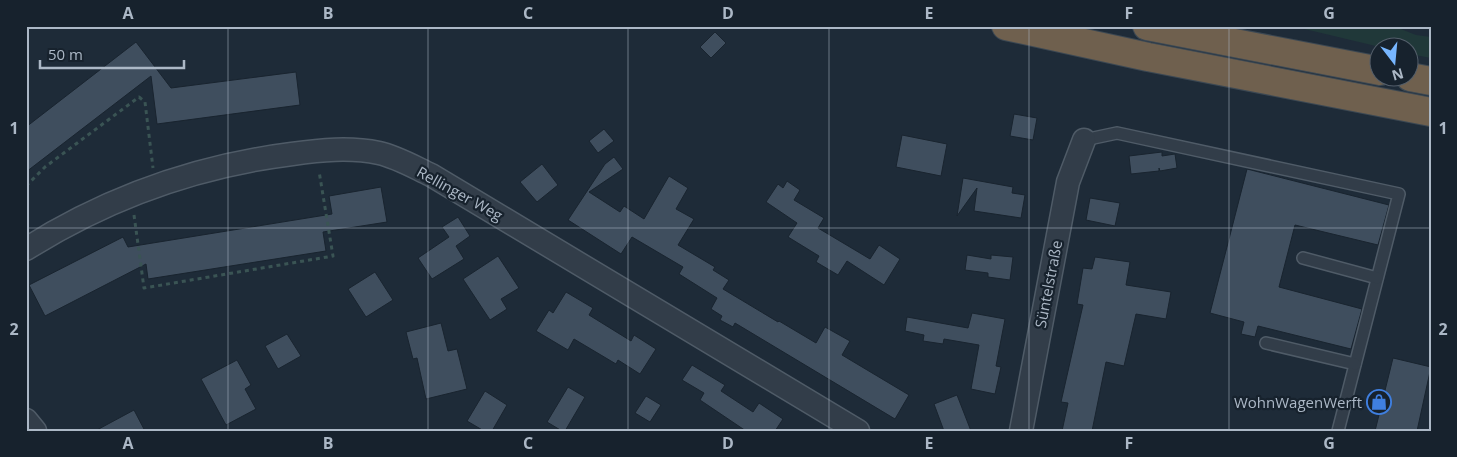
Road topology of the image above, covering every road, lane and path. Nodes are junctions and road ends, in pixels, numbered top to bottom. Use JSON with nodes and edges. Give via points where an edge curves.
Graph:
{"nodes":[{"id":1,"x":1006,"y":26,"type":"edge"},
{"id":2,"x":1147,"y":26,"type":"edge"},
{"id":3,"x":1370,"y":69,"type":"edge"},
{"id":4,"x":1431,"y":112,"type":"edge"},
{"id":5,"x":1084,"y":140,"type":"joint"},
{"id":6,"x":315,"y":151,"type":"junction"},
{"id":7,"x":26,"y":186,"type":"edge"},
{"id":8,"x":155,"y":186,"type":"junction"},
{"id":9,"x":131,"y":195,"type":"junction"},
{"id":10,"x":26,"y":249,"type":"edge"},
{"id":11,"x":1303,"y":258,"type":"dead end"},
{"id":12,"x":1377,"y":278,"type":"junction"},
{"id":13,"x":1266,"y":342,"type":"dead end"},
{"id":14,"x":1355,"y":364,"type":"junction"},
{"id":15,"x":26,"y":420,"type":"edge"},
{"id":16,"x":35,"y":431,"type":"edge"},
{"id":17,"x":858,"y":431,"type":"edge"},
{"id":18,"x":1021,"y":431,"type":"edge"},
{"id":19,"x":1338,"y":431,"type":"edge"}],
"edges":[{"from":1,"to":4,"type":"highway"},
{"from":2,"to":3,"type":"highway"},
{"from":5,"to":12,"type":"lane","via":[[1117,133],[1399,194]]},
{"from":5,"to":18,"type":"street","name":"Süntelstraße","via":[[1068,182]]},
{"from":6,"to":8,"type":"street","name":"Rellinger Weg","via":[[254,159]]},
{"from":6,"to":9,"type":"path","via":[[333,256],[144,288]]},
{"from":6,"to":17,"type":"street","name":"Rellinger Weg","via":[[346,149],[379,153],[431,175]]},
{"from":7,"to":8,"type":"path","via":[[45,167],[139,97],[145,102]]},
{"from":8,"to":9,"type":"street","name":"Rellinger Weg"},
{"from":9,"to":10,"type":"street","name":"Rellinger Weg","via":[[68,224]]},
{"from":11,"to":12,"type":"lane"},
{"from":12,"to":14,"type":"lane"},
{"from":13,"to":14,"type":"lane"},
{"from":14,"to":19,"type":"lane"},
{"from":15,"to":16,"type":"street"}]}
